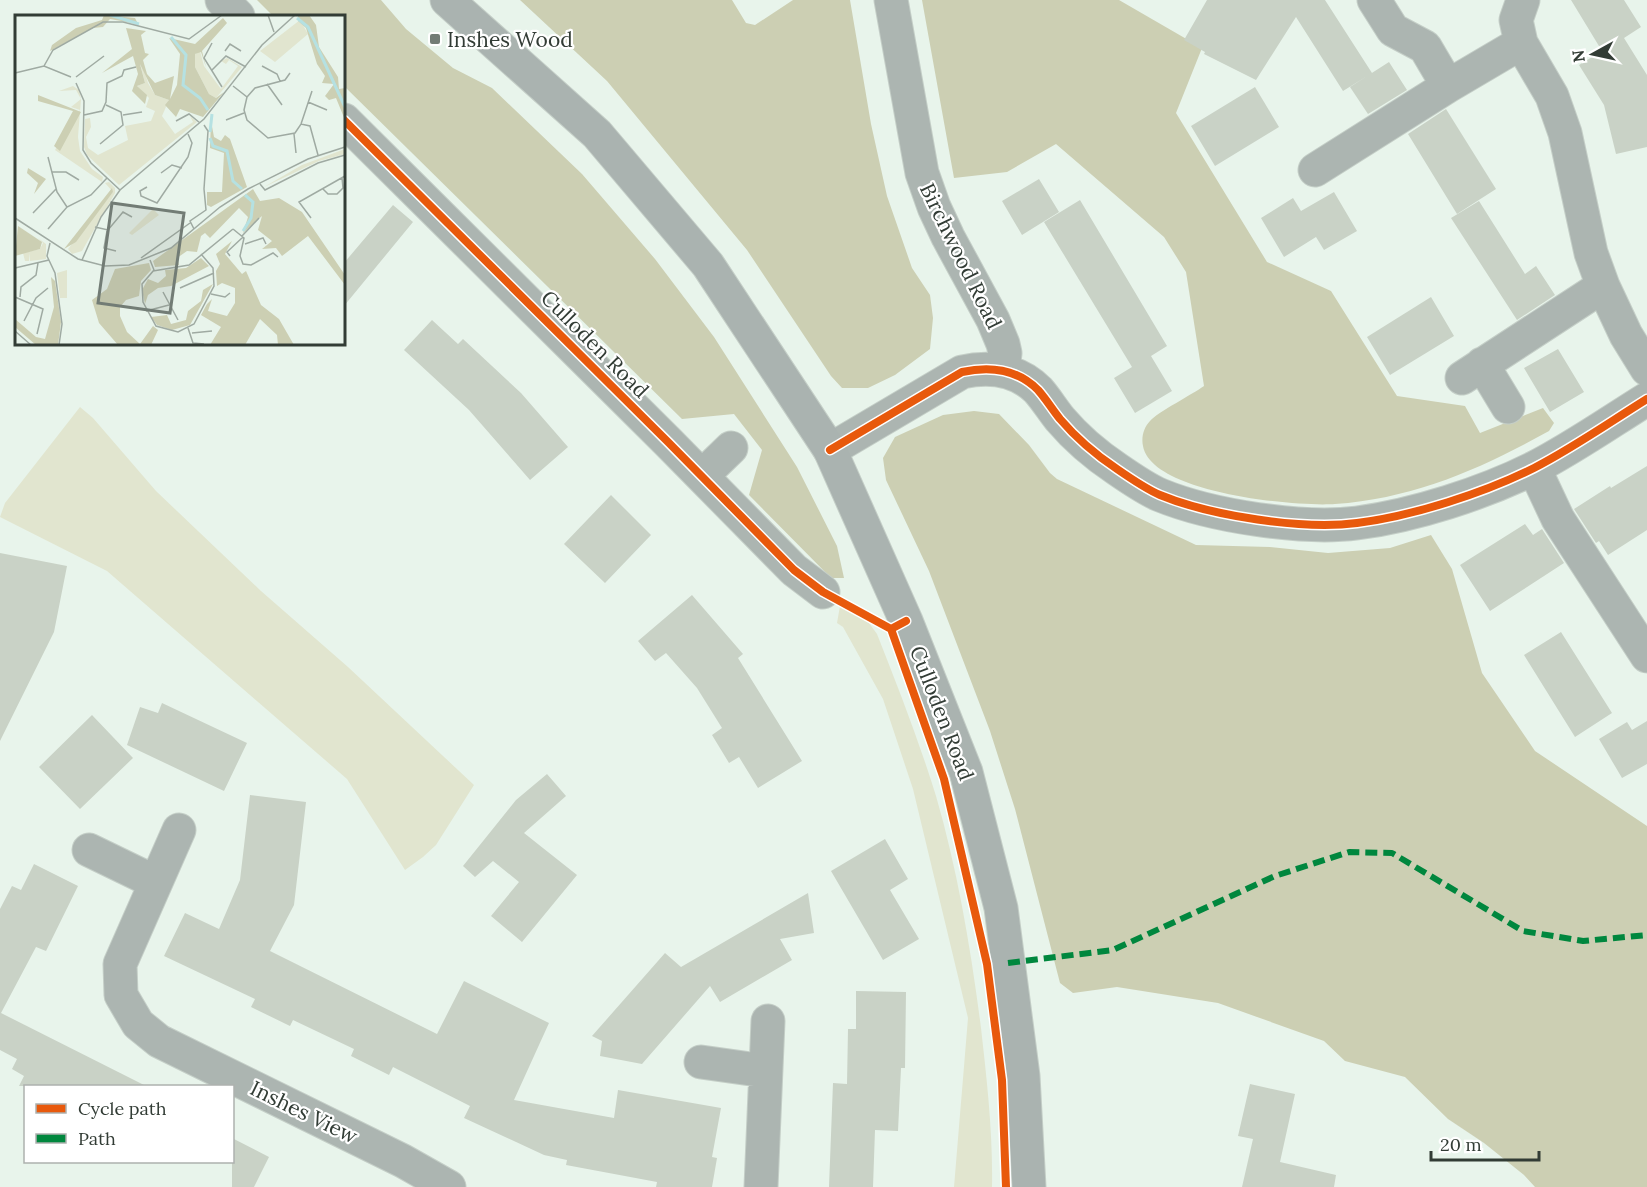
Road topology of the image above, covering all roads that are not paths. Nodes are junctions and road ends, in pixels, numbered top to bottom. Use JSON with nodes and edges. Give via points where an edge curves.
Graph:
{"nodes":[{"id":1,"x":222,"y":0,"type":"edge"},
{"id":2,"x":447,"y":0,"type":"edge"},
{"id":3,"x":891,"y":0,"type":"edge"},
{"id":4,"x":1374,"y":0,"type":"edge"},
{"id":5,"x":1523,"y":0,"type":"edge"},
{"id":6,"x":237,"y":15,"type":"edge"},
{"id":7,"x":1521,"y":43,"type":"junction"},
{"id":8,"x":1448,"y":86,"type":"junction"},
{"id":9,"x":345,"y":121,"type":"edge"},
{"id":10,"x":1315,"y":170,"type":"dead end"},
{"id":11,"x":1603,"y":286,"type":"junction"},
{"id":12,"x":1647,"y":369,"type":"edge"},
{"id":13,"x":1003,"y":371,"type":"junction"},
{"id":14,"x":1647,"y":399,"type":"edge"},
{"id":15,"x":1508,"y":407,"type":"dead end"},
{"id":16,"x":731,"y":448,"type":"dead end"},
{"id":17,"x":830,"y":450,"type":"junction"},
{"id":18,"x":1534,"y":468,"type":"junction"},
{"id":19,"x":702,"y":476,"type":"junction"},
{"id":20,"x":823,"y":592,"type":"dead end"},
{"id":21,"x":1647,"y":656,"type":"edge"},
{"id":22,"x":179,"y":830,"type":"dead end"},
{"id":23,"x":89,"y":850,"type":"dead end"},
{"id":24,"x":155,"y":882,"type":"junction"},
{"id":25,"x":768,"y":1021,"type":"dead end"},
{"id":26,"x":701,"y":1062,"type":"dead end"},
{"id":27,"x":765,"y":1071,"type":"junction"},
{"id":28,"x":449,"y":1187,"type":"edge"},
{"id":29,"x":761,"y":1187,"type":"edge"},
{"id":30,"x":1029,"y":1187,"type":"edge"}],
"edges":[{"from":1,"to":6,"type":"street"},
{"from":2,"to":17,"type":"main road","name":"Culloden Road","via":[[597,134],[708,265]]},
{"from":3,"to":13,"type":"street","name":"Birchwood Road","via":[[922,174],[948,237],[1003,344]]},
{"from":4,"to":8,"type":"street","via":[[1393,30],[1425,47]]},
{"from":5,"to":7,"type":"street","via":[[1516,20]]},
{"from":7,"to":8,"type":"street"},
{"from":7,"to":11,"type":"street","via":[[1552,96],[1565,133],[1586,230]]},
{"from":8,"to":10,"type":"street"},
{"from":9,"to":19,"type":"street","name":"Culloden Road"},
{"from":11,"to":12,"type":"street"},
{"from":11,"to":15,"type":"street","via":[[1472,371]]},
{"from":13,"to":17,"type":"street","via":[[982,368],[962,372]]},
{"from":13,"to":18,"type":"street","via":[[1021,376],[1086,447],[1119,471],[1160,494],[1238,516],[1356,523],[1448,501]]},
{"from":14,"to":18,"type":"street"},
{"from":16,"to":19,"type":"street"},
{"from":17,"to":30,"type":"main road","name":"Culloden Road","via":[[906,621],[966,772],[1001,908],[1023,1076]]},
{"from":18,"to":21,"type":"street","via":[[1558,519]]},
{"from":19,"to":20,"type":"street","name":"Culloden Road","via":[[794,570]]},
{"from":22,"to":24,"type":"street","name":"Inshes View"},
{"from":23,"to":24,"type":"street"},
{"from":24,"to":28,"type":"street","name":"Inshes View","via":[[120,964],[121,995],[138,1024],[159,1041]]},
{"from":25,"to":27,"type":"street"},
{"from":26,"to":27,"type":"street"},
{"from":27,"to":29,"type":"street"}]}
